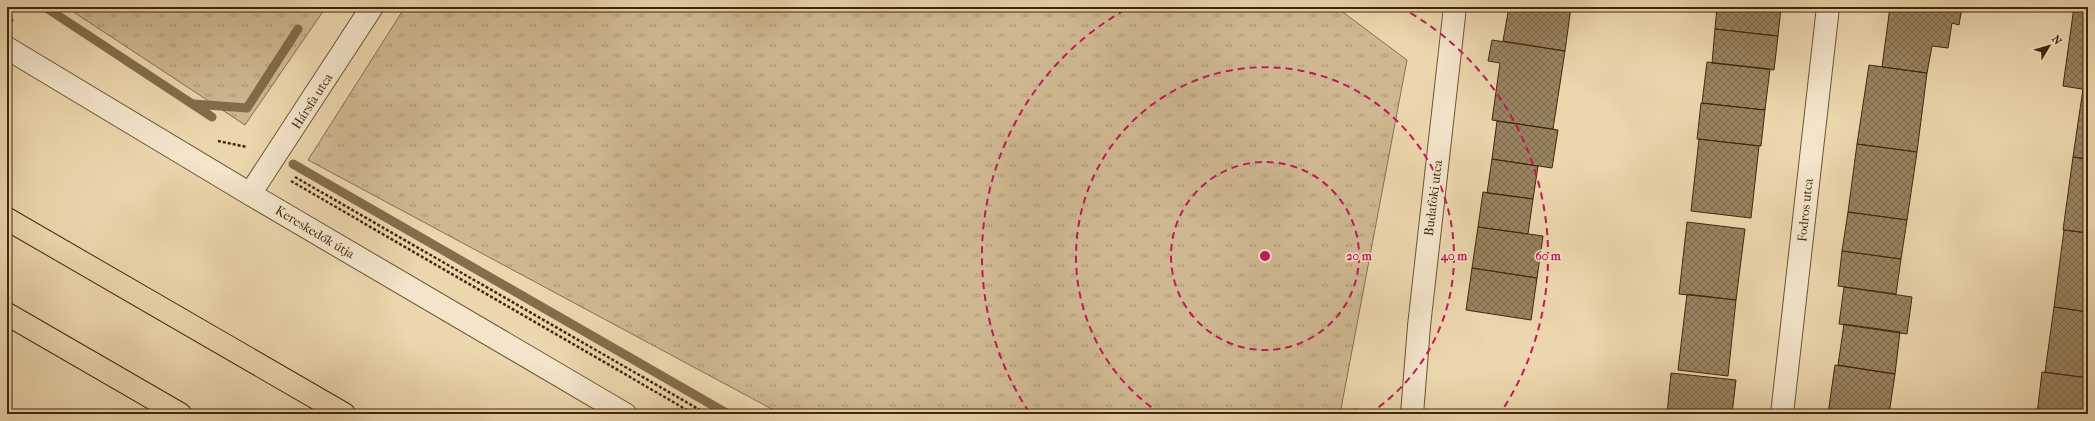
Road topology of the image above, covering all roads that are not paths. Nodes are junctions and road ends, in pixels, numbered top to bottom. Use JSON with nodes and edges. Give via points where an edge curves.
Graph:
{"nodes":[{"id":1,"x":372,"y":7,"type":"edge"},
{"id":2,"x":1455,"y":7,"type":"edge"},
{"id":3,"x":1828,"y":7,"type":"edge"},
{"id":4,"x":7,"y":48,"type":"edge"},
{"id":5,"x":250,"y":194,"type":"junction"},
{"id":6,"x":7,"y":219,"type":"edge"},
{"id":7,"x":7,"y":314,"type":"edge"},
{"id":8,"x":180,"y":414,"type":"edge"},
{"id":9,"x":344,"y":414,"type":"edge"},
{"id":10,"x":624,"y":414,"type":"edge"},
{"id":11,"x":1412,"y":414,"type":"edge"},
{"id":12,"x":1782,"y":414,"type":"edge"}],
"edges":[{"from":1,"to":5,"type":"street","name":"Hársfa utca"},
{"from":2,"to":11,"type":"street","name":"Budafoki utca","via":[[1419,326]]},
{"from":3,"to":12,"type":"street","name":"Fodros utca"},
{"from":4,"to":5,"type":"street","name":"Kereskedők útja"},
{"from":5,"to":10,"type":"street","name":"Kereskedők útja"},
{"from":6,"to":9,"type":"highway"},
{"from":7,"to":8,"type":"highway"}]}
